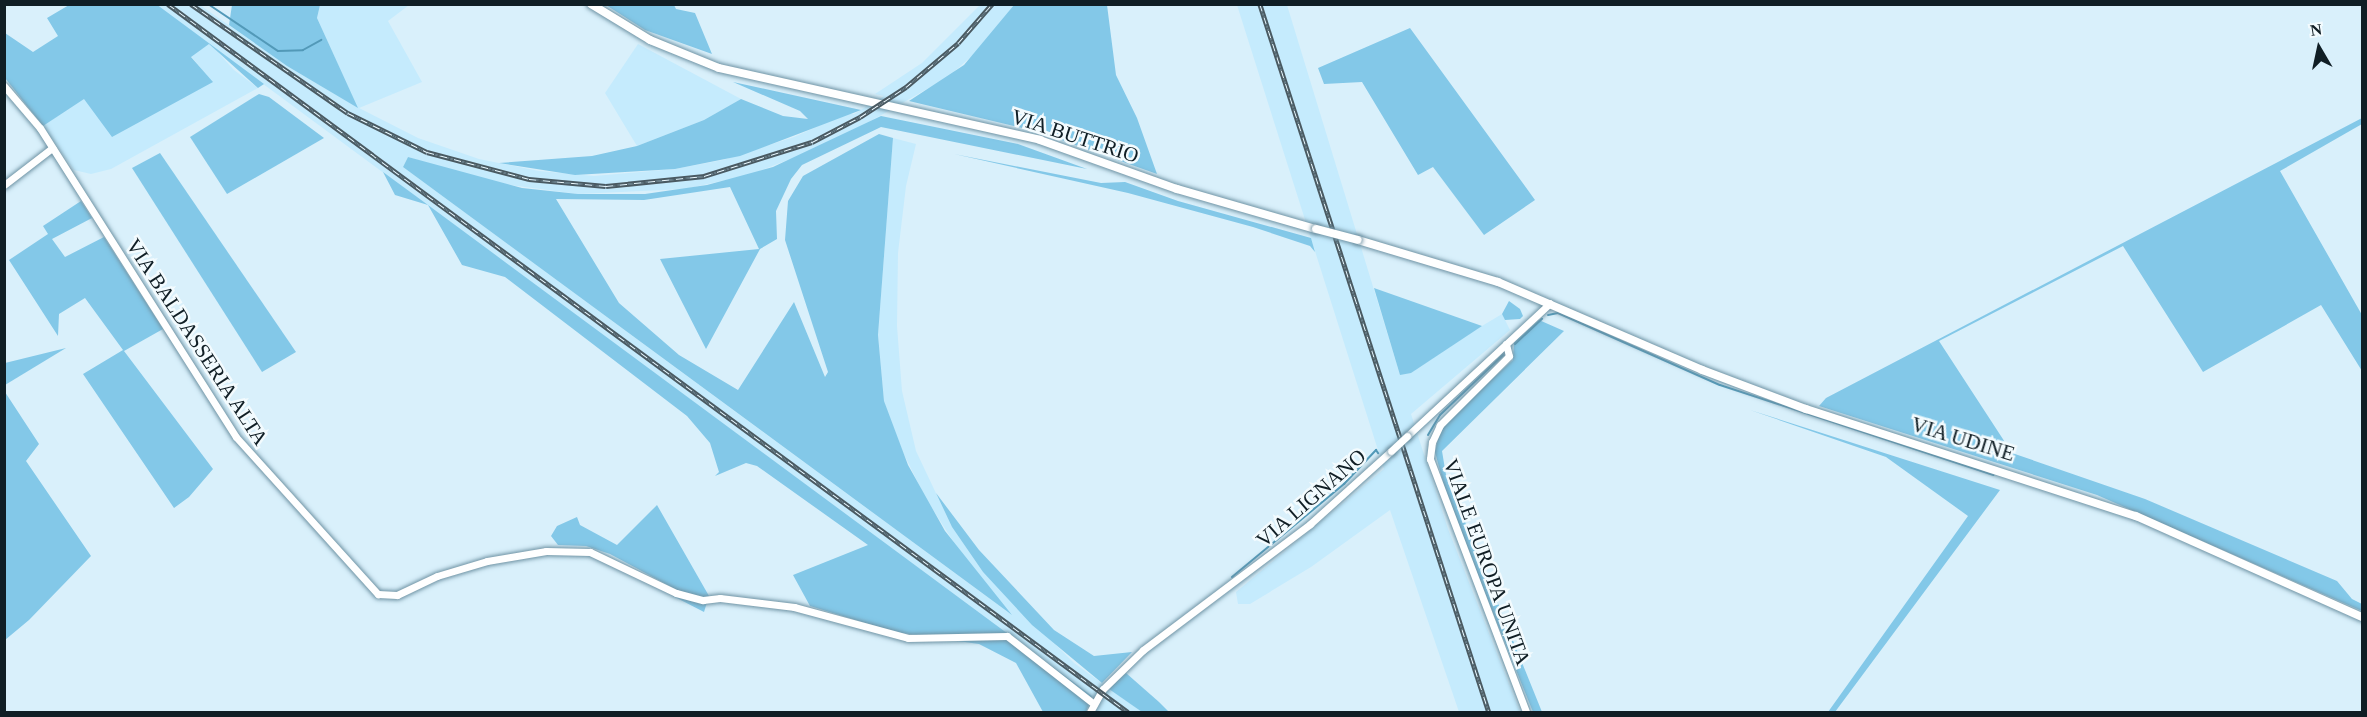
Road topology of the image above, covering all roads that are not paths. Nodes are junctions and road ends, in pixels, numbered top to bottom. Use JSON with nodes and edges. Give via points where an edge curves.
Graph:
{"nodes":[{"id":1,"x":591,"y":4,"type":"edge"},
{"id":2,"x":4,"y":86,"type":"edge"},
{"id":3,"x":51,"y":148,"type":"junction"},
{"id":4,"x":4,"y":185,"type":"edge"},
{"id":5,"x":1551,"y":303,"type":"junction"},
{"id":6,"x":1506,"y":344,"type":"junction"},
{"id":7,"x":2362,"y":617,"type":"edge"},
{"id":8,"x":1094,"y":704,"type":"junction"},
{"id":9,"x":1090,"y":712,"type":"edge"},
{"id":10,"x":1526,"y":712,"type":"edge"}],
"edges":[{"from":1,"to":5,"type":"street","name":"VIA BUTTRIO","bridge":true,"via":[[633,31],[700,62],[1040,140],[1176,189],[1490,279]]},
{"from":2,"to":3,"type":"street","name":"VIA BALDASSERIA ALTA"},
{"from":3,"to":4,"type":"street"},
{"from":3,"to":8,"type":"street","name":"VIA BALDASSERIA ALTA","via":[[236,438],[378,594],[397,594],[460,567],[516,555],[590,552],[676,593],[702,600],[720,598],[794,607],[908,638],[1007,636]]},
{"from":5,"to":6,"type":"street","name":"VIA LIGNANO"},
{"from":5,"to":7,"type":"street","name":"VIA UDINE","via":[[1702,370],[1806,409],[2136,516]]},
{"from":6,"to":8,"type":"street","name":"VIA LIGNANO","bridge":true,"via":[[1310,524],[1143,650],[1103,688]]},
{"from":6,"to":10,"type":"street","name":"VIALE EUROPA UNITA","via":[[1509,356],[1440,425],[1430,459]]},
{"from":8,"to":9,"type":"street","name":"VIA LIGNANO"}]}
